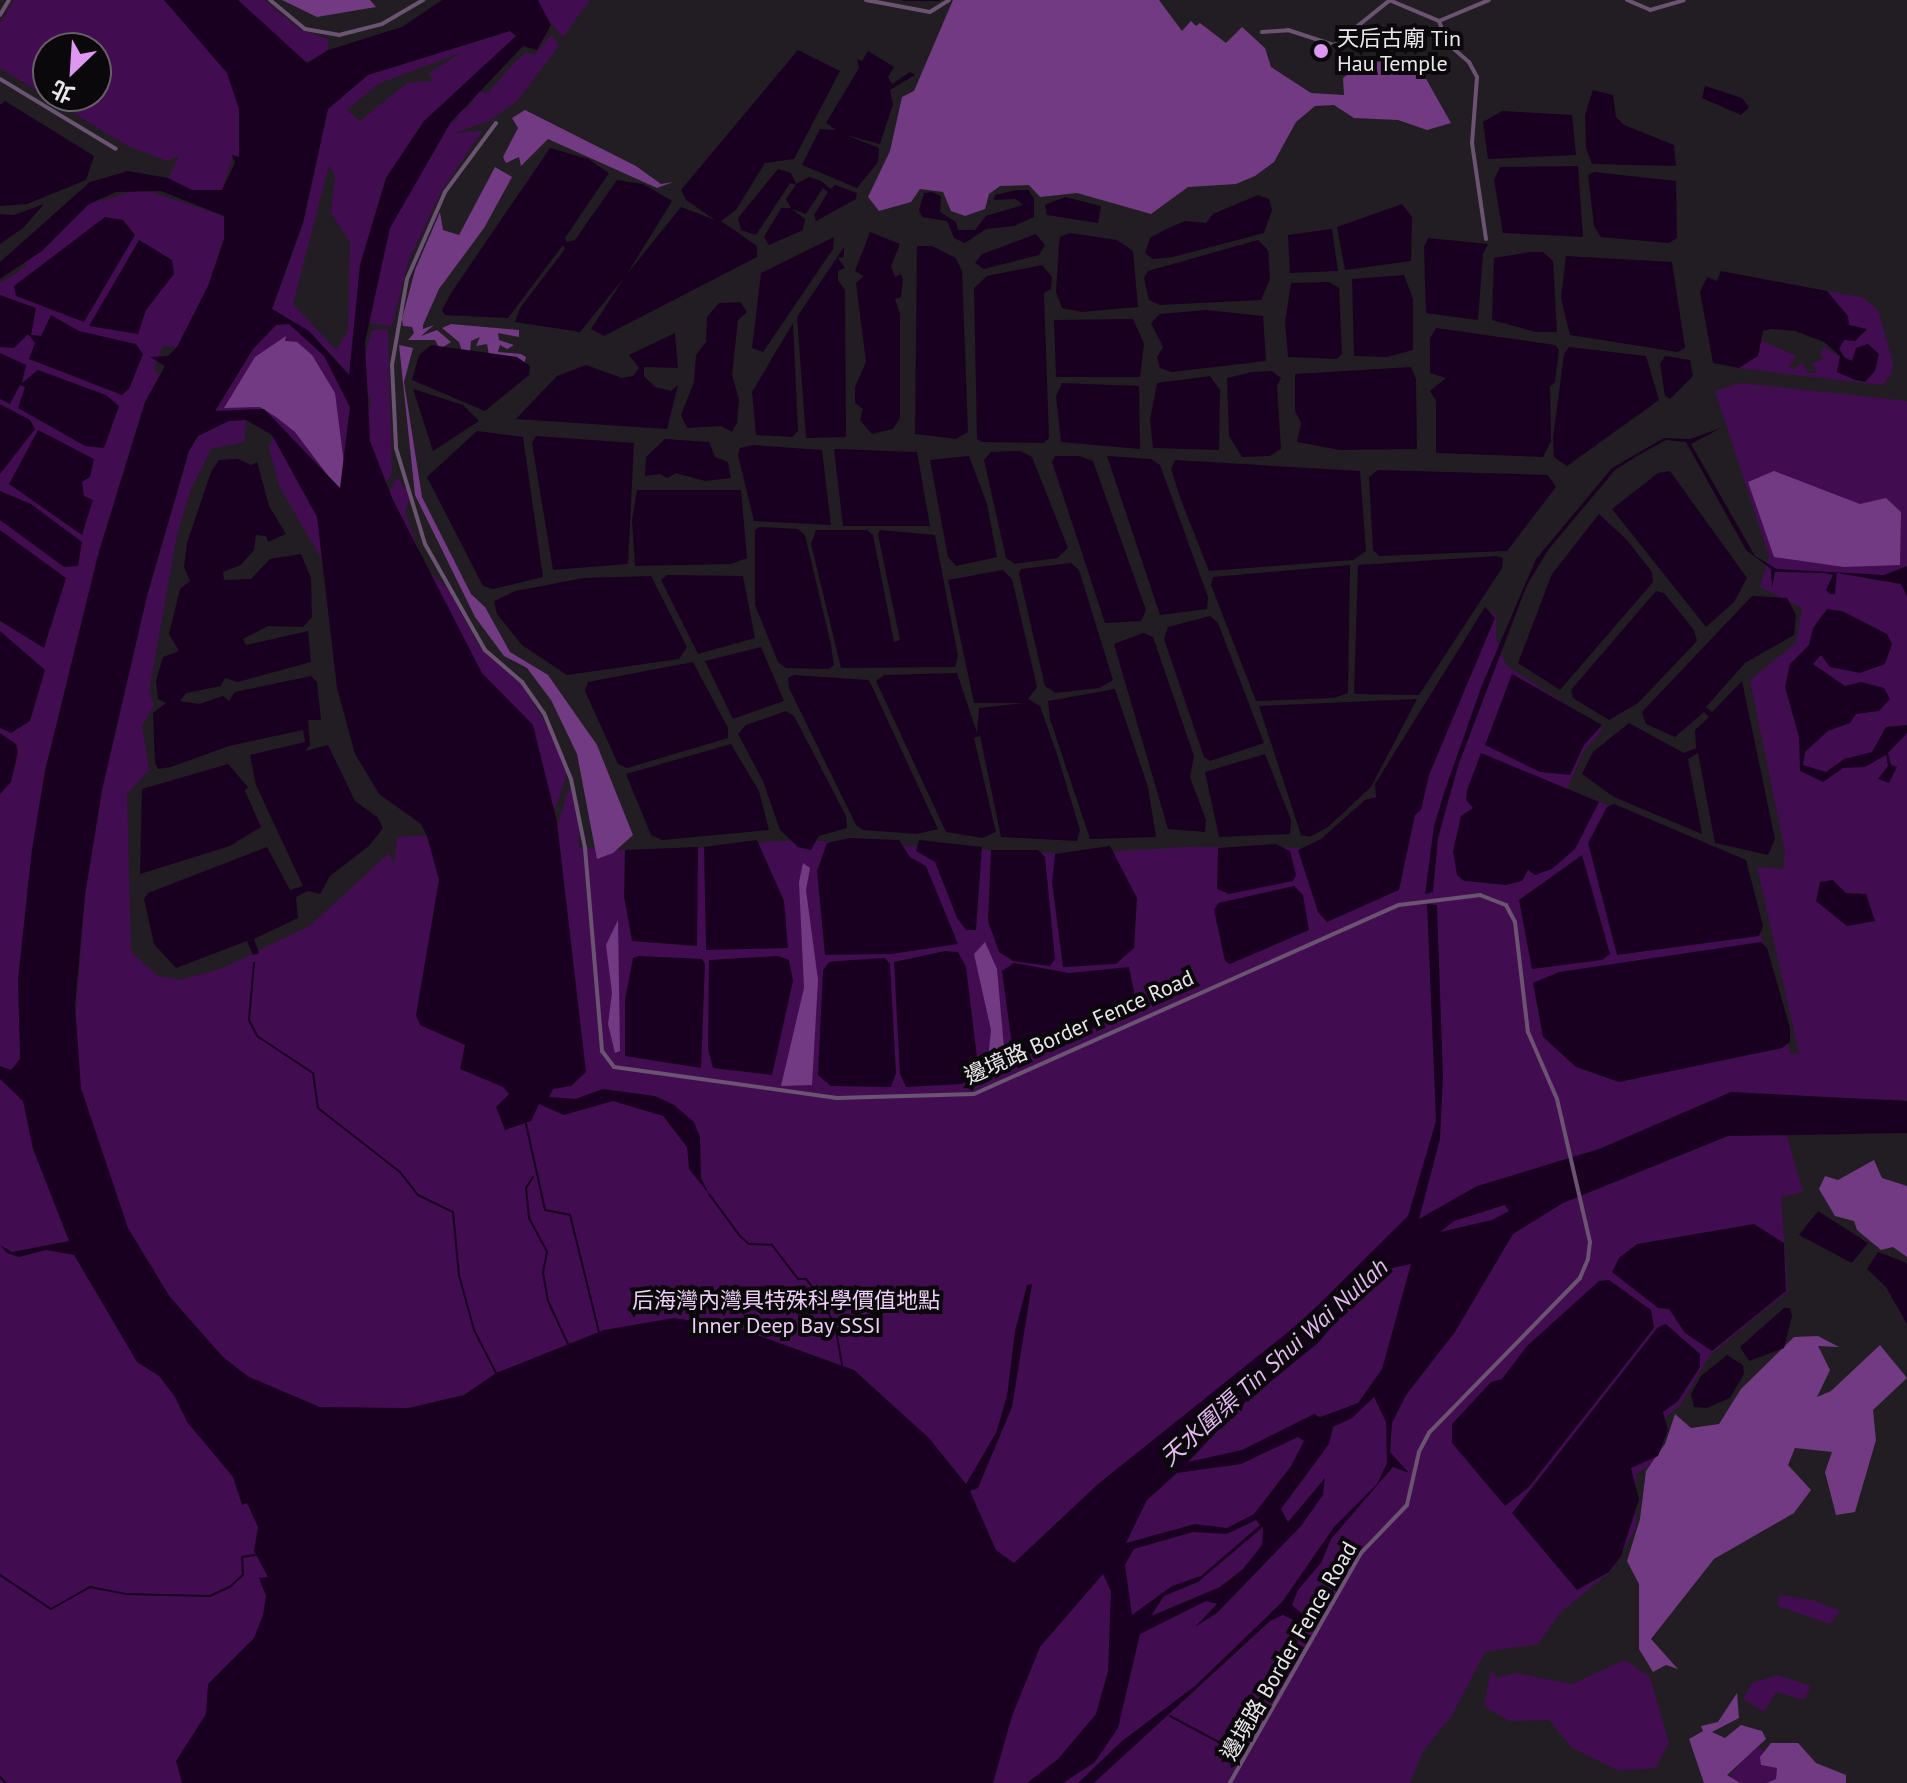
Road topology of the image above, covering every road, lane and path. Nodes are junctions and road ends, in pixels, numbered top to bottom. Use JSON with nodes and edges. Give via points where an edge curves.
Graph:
{"nodes":[{"id":1,"x":9,"y":0,"type":"edge"},
{"id":2,"x":270,"y":0,"type":"edge"},
{"id":3,"x":423,"y":0,"type":"edge"},
{"id":4,"x":866,"y":0,"type":"edge"},
{"id":5,"x":949,"y":0,"type":"edge"},
{"id":6,"x":1389,"y":0,"type":"edge"},
{"id":7,"x":1474,"y":0,"type":"edge"},
{"id":8,"x":1489,"y":0,"type":"edge"},
{"id":9,"x":1627,"y":0,"type":"edge"},
{"id":10,"x":1684,"y":0,"type":"edge"},
{"id":11,"x":1472,"y":9,"type":"junction"},
{"id":12,"x":0,"y":15,"type":"edge"},
{"id":13,"x":1439,"y":21,"type":"junction"},
{"id":14,"x":1262,"y":32,"type":"dead end"},
{"id":15,"x":0,"y":79,"type":"edge"},
{"id":16,"x":496,"y":123,"type":"dead end"},
{"id":17,"x":116,"y":149,"type":"dead end"},
{"id":18,"x":1486,"y":239,"type":"dead end"},
{"id":19,"x":1230,"y":1783,"type":"edge"}],
"edges":[{"from":1,"to":12,"type":"street"},
{"from":2,"to":3,"type":"street","via":[[305,29],[339,35],[382,24]]},
{"from":4,"to":5,"type":"street","via":[[930,12]]},
{"from":6,"to":13,"type":"street"},
{"from":6,"to":14,"type":"street","via":[[1334,45],[1288,30]]},
{"from":7,"to":11,"type":"street"},
{"from":8,"to":11,"type":"street"},
{"from":9,"to":10,"type":"street","via":[[1650,10]]},
{"from":11,"to":13,"type":"street"},
{"from":13,"to":18,"type":"street","via":[[1447,43],[1477,77],[1472,143]]},
{"from":15,"to":17,"type":"street"},
{"from":16,"to":19,"type":"street","name":"邊境路 Border Fence Road","via":[[445,192],[407,279],[392,365],[396,448],[425,544],[485,650],[522,682],[544,713],[571,779],[585,848],[602,1051],[608,1062],[624,1070],[837,1098],[974,1094],[1399,905],[1480,895],[1506,905],[1515,922],[1528,1032],[1555,1090],[1590,1242],[1588,1259],[1580,1278],[1429,1433],[1419,1452],[1407,1505],[1361,1553]]}]}
